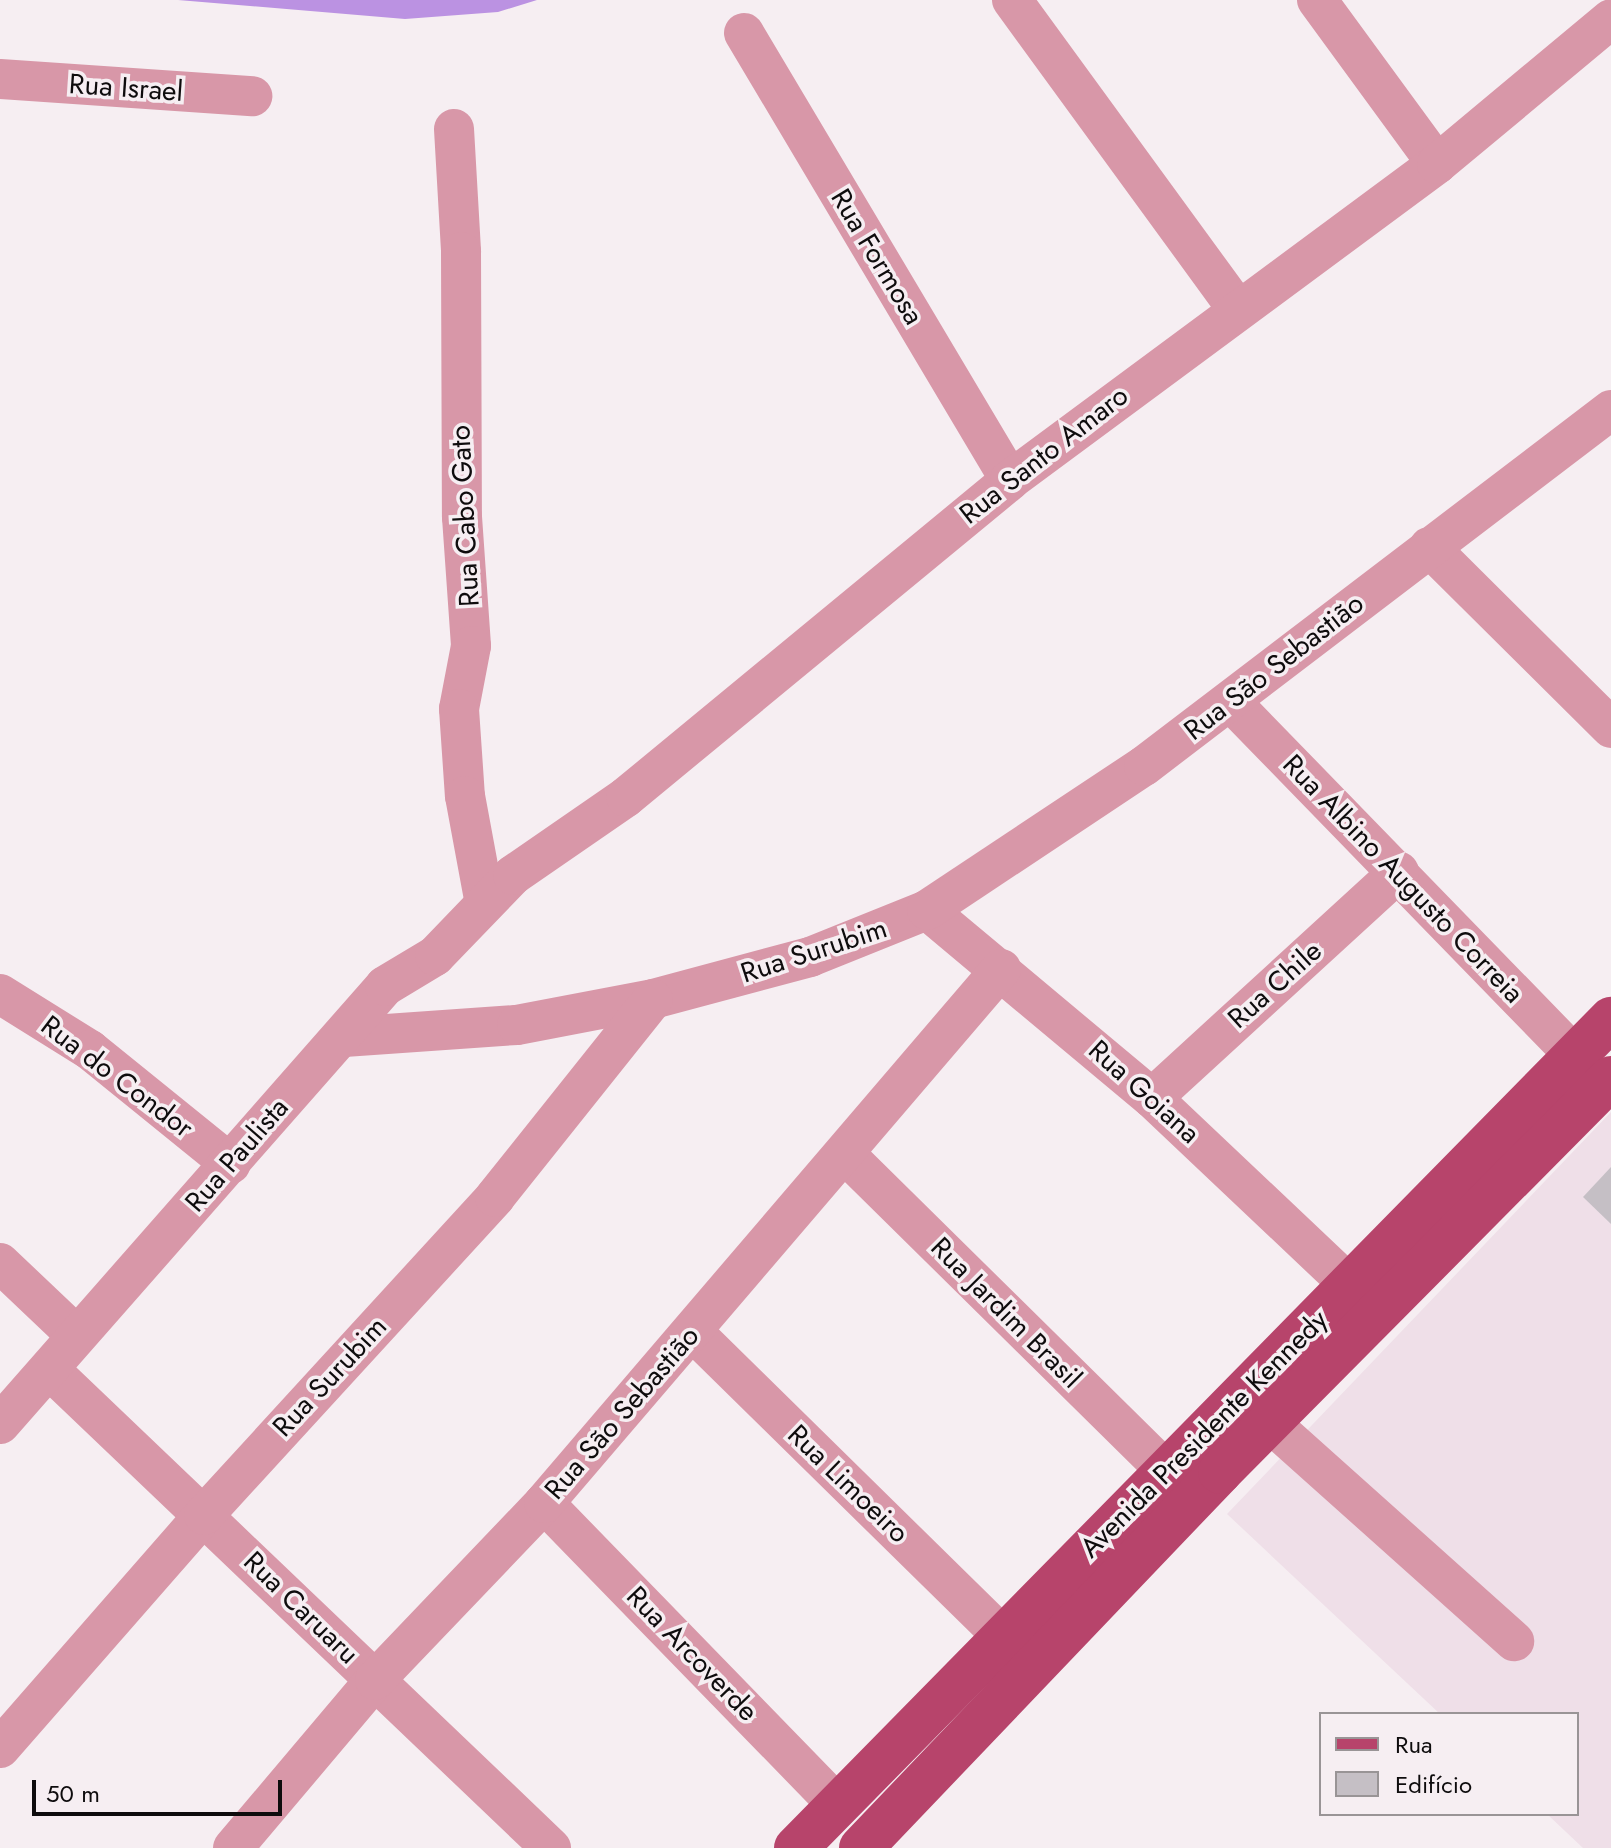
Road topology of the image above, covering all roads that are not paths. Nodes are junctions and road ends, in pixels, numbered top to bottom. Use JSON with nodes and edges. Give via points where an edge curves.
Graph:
{"nodes":[{"id":1,"x":1012,"y":0,"type":"edge"},
{"id":2,"x":1317,"y":0,"type":"edge"},
{"id":3,"x":1611,"y":19,"type":"edge"},
{"id":4,"x":744,"y":33,"type":"dead end"},
{"id":5,"x":0,"y":79,"type":"edge"},
{"id":6,"x":252,"y":96,"type":"dead end"},
{"id":7,"x":454,"y":129,"type":"dead end"},
{"id":8,"x":1437,"y":164,"type":"junction"},
{"id":9,"x":1237,"y":309,"type":"junction"},
{"id":10,"x":1611,"y":410,"type":"edge"},
{"id":11,"x":1010,"y":480,"type":"junction"},
{"id":12,"x":1429,"y":547,"type":"junction"},
{"id":13,"x":1231,"y":702,"type":"junction"},
{"id":14,"x":1611,"y":728,"type":"edge"},
{"id":15,"x":1399,"y":872,"type":"junction"},
{"id":16,"x":484,"y":899,"type":"junction"},
{"id":17,"x":927,"y":910,"type":"junction"},
{"id":18,"x":1001,"y":969,"type":"junction"},
{"id":19,"x":0,"y":994,"type":"edge"},
{"id":20,"x":653,"y":999,"type":"junction"},
{"id":21,"x":1611,"y":1019,"type":"edge"},
{"id":22,"x":344,"y":1037,"type":"junction"},
{"id":23,"x":1575,"y":1056,"type":"junction"},
{"id":24,"x":1611,"y":1078,"type":"edge"},
{"id":25,"x":1152,"y":1098,"type":"junction"},
{"id":26,"x":1593,"y":1113,"type":"edge"},
{"id":27,"x":846,"y":1155,"type":"junction"},
{"id":28,"x":231,"y":1164,"type":"junction"},
{"id":29,"x":0,"y":1263,"type":"edge"},
{"id":30,"x":1351,"y":1286,"type":"junction"},
{"id":31,"x":692,"y":1331,"type":"junction"},
{"id":32,"x":76,"y":1335,"type":"junction"},
{"id":33,"x":49,"y":1369,"type":"junction"},
{"id":34,"x":1269,"y":1422,"type":"junction"},
{"id":35,"x":0,"y":1424,"type":"edge"},
{"id":36,"x":1166,"y":1471,"type":"junction"},
{"id":37,"x":544,"y":1503,"type":"junction"},
{"id":38,"x":204,"y":1515,"type":"junction"},
{"id":39,"x":1003,"y":1637,"type":"junction"},
{"id":40,"x":1514,"y":1641,"type":"dead end"},
{"id":41,"x":375,"y":1680,"type":"junction"},
{"id":42,"x":0,"y":1748,"type":"edge"},
{"id":43,"x":839,"y":1806,"type":"junction"},
{"id":44,"x":233,"y":1848,"type":"edge"},
{"id":45,"x":551,"y":1848,"type":"edge"},
{"id":46,"x":796,"y":1848,"type":"edge"},
{"id":47,"x":861,"y":1848,"type":"edge"}],
"edges":[{"from":1,"to":9,"type":"street"},
{"from":2,"to":8,"type":"street"},
{"from":3,"to":8,"type":"street","name":"Rua Santo Amaro"},
{"from":4,"to":11,"type":"street","name":"Rua Formosa"},
{"from":5,"to":6,"type":"street","name":"Rua Israel"},
{"from":7,"to":16,"type":"street","name":"Rua Cabo Gato","via":[[461,252],[462,517],[471,646],[459,709],[465,796]]},
{"from":8,"to":9,"type":"street","name":"Rua Santo Amaro"},
{"from":9,"to":11,"type":"street","name":"Rua Santo Amaro"},
{"from":10,"to":12,"type":"street","name":"Rua São Sebastião"},
{"from":11,"to":16,"type":"street","name":"Rua Santo Amaro","via":[[626,797]]},
{"from":12,"to":13,"type":"street","name":"Rua São Sebastião"},
{"from":12,"to":14,"type":"street"},
{"from":13,"to":15,"type":"street","name":"Rua Albino Augusto Correia"},
{"from":13,"to":17,"type":"street","name":"Rua São Sebastião"},
{"from":15,"to":23,"type":"street","name":"Rua Albino Augusto Correia"},
{"from":15,"to":25,"type":"street","name":"Rua Chile"},
{"from":16,"to":22,"type":"street","name":"Rua Paulista","via":[[435,956],[385,986]]},
{"from":17,"to":18,"type":"street","name":"Rua Goiana"},
{"from":17,"to":20,"type":"street","name":"Rua Surubim","via":[[810,957]]},
{"from":18,"to":25,"type":"street","name":"Rua Goiana"},
{"from":18,"to":27,"type":"street","name":"Rua São Sebastião"},
{"from":19,"to":28,"type":"street","name":"Rua do Condor","via":[[90,1050]]},
{"from":20,"to":22,"type":"street","name":"Rua Surubim","via":[[517,1025]]},
{"from":20,"to":38,"type":"street","name":"Rua Surubim","via":[[495,1197]]},
{"from":21,"to":23,"type":"main road","name":"Avenida Presidente Kennedy"},
{"from":22,"to":28,"type":"street","name":"Rua Paulista"},
{"from":23,"to":30,"type":"main road","name":"Avenida Presidente Kennedy"},
{"from":24,"to":26,"type":"main road","name":"Avenida Presidente Kennedy"},
{"from":25,"to":30,"type":"street","name":"Rua Goiana"},
{"from":26,"to":34,"type":"main road","name":"Avenida Presidente Kennedy"},
{"from":27,"to":31,"type":"street","name":"Rua São Sebastião"},
{"from":27,"to":36,"type":"street","name":"Rua Jardim Brasil"},
{"from":28,"to":32,"type":"street","name":"Rua Paulista"},
{"from":29,"to":32,"type":"street"},
{"from":30,"to":36,"type":"main road","name":"Avenida Presidente Kennedy"},
{"from":31,"to":37,"type":"street","name":"Rua São Sebastião"},
{"from":31,"to":39,"type":"street","name":"Rua Limoeiro"},
{"from":32,"to":33,"type":"street","name":"Rua Paulista"},
{"from":33,"to":35,"type":"street","name":"Rua Paulista"},
{"from":33,"to":38,"type":"street","name":"Rua Caruaru"},
{"from":34,"to":40,"type":"street"},
{"from":34,"to":47,"type":"main road","name":"Avenida Presidente Kennedy"},
{"from":36,"to":39,"type":"main road","name":"Avenida Presidente Kennedy"},
{"from":37,"to":41,"type":"street","name":"Rua São Sebastião"},
{"from":37,"to":43,"type":"street","name":"Rua Arcoverde"},
{"from":38,"to":41,"type":"street","name":"Rua Caruaru"},
{"from":38,"to":42,"type":"street","name":"Rua Surubim"},
{"from":39,"to":43,"type":"main road","name":"Avenida Presidente Kennedy"},
{"from":41,"to":44,"type":"street","name":"Rua São Sebastião"},
{"from":41,"to":45,"type":"street","name":"Rua Caruaru"},
{"from":43,"to":46,"type":"main road","name":"Avenida Presidente Kennedy"}]}
